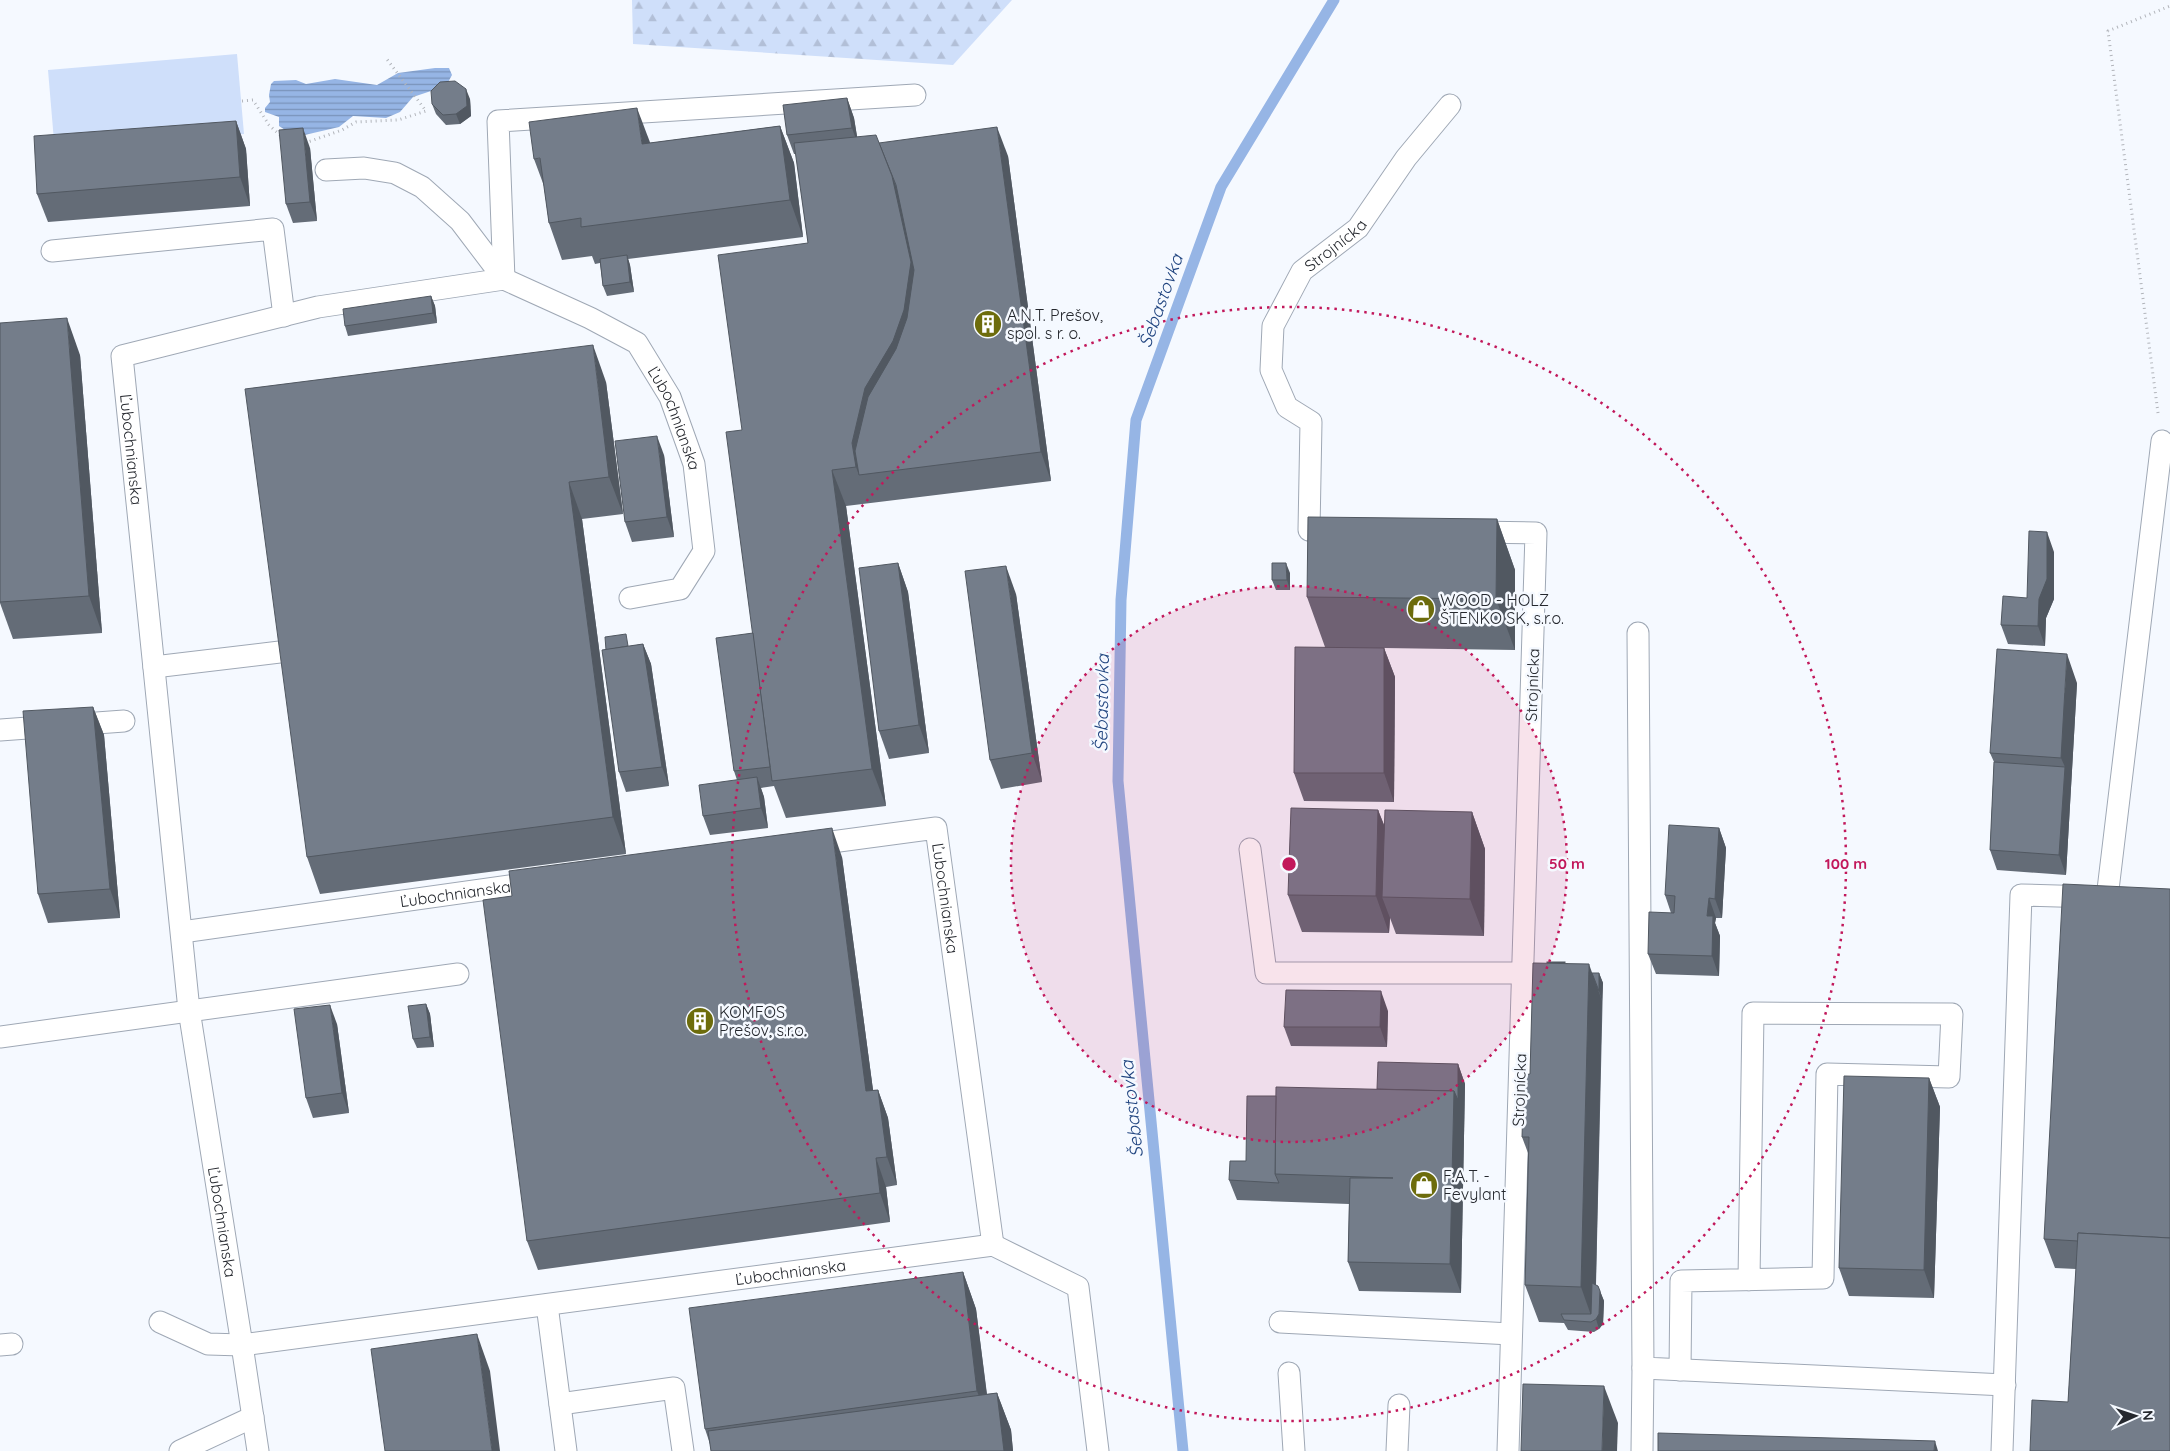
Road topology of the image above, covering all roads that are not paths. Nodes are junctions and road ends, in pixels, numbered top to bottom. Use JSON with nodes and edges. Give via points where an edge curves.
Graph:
{"nodes":[{"id":1,"x":915,"y":95,"type":"dead end"},
{"id":2,"x":1450,"y":106,"type":"dead end"},
{"id":3,"x":326,"y":170,"type":"dead end"},
{"id":4,"x":52,"y":251,"type":"dead end"},
{"id":5,"x":504,"y":279,"type":"junction"},
{"id":6,"x":284,"y":316,"type":"junction"},
{"id":7,"x":2162,"y":441,"type":"road end"},
{"id":8,"x":1349,"y":530,"type":"edge"},
{"id":9,"x":1458,"y":532,"type":"edge"},
{"id":10,"x":630,"y":598,"type":"dead end"},
{"id":11,"x":1638,"y":633,"type":"dead end"},
{"id":12,"x":288,"y":651,"type":"edge"},
{"id":13,"x":154,"y":667,"type":"junction"},
{"id":14,"x":124,"y":721,"type":"dead end"},
{"id":15,"x":0,"y":730,"type":"edge"},
{"id":16,"x":789,"y":848,"type":"edge"},
{"id":17,"x":1250,"y":849,"type":"dead end"},
{"id":18,"x":554,"y":880,"type":"edge"},
{"id":19,"x":182,"y":932,"type":"junction"},
{"id":20,"x":1523,"y":973,"type":"junction"},
{"id":21,"x":458,"y":974,"type":"dead end"},
{"id":22,"x":190,"y":1010,"type":"junction"},
{"id":23,"x":0,"y":1037,"type":"edge"},
{"id":24,"x":994,"y":1245,"type":"junction"},
{"id":25,"x":1749,"y":1280,"type":"junction"},
{"id":26,"x":546,"y":1305,"type":"junction"},
{"id":27,"x":160,"y":1322,"type":"dead end"},
{"id":28,"x":1280,"y":1322,"type":"dead end"},
{"id":29,"x":1511,"y":1334,"type":"junction"},
{"id":30,"x":242,"y":1345,"type":"junction"},
{"id":31,"x":1662,"y":1369,"type":"junction"},
{"id":32,"x":1289,"y":1373,"type":"dead end"},
{"id":33,"x":2004,"y":1385,"type":"junction"},
{"id":34,"x":560,"y":1404,"type":"junction"},
{"id":35,"x":1399,"y":1405,"type":"dead end"},
{"id":36,"x":253,"y":1417,"type":"junction"},
{"id":37,"x":180,"y":1451,"type":"edge"},
{"id":38,"x":258,"y":1451,"type":"edge"},
{"id":39,"x":566,"y":1451,"type":"edge"},
{"id":40,"x":683,"y":1451,"type":"edge"},
{"id":41,"x":1098,"y":1451,"type":"edge"},
{"id":42,"x":1294,"y":1451,"type":"edge"},
{"id":43,"x":1397,"y":1451,"type":"edge"},
{"id":44,"x":1508,"y":1451,"type":"edge"},
{"id":45,"x":1642,"y":1451,"type":"edge"},
{"id":46,"x":2002,"y":1451,"type":"edge"}],
"edges":[{"from":1,"to":5,"type":"lane","via":[[498,122]]},
{"from":2,"to":8,"type":"lane","name":"Strojnícka","via":[[1406,158],[1358,228],[1302,271],[1273,326],[1271,370],[1287,407],[1311,422],[1309,530]]},
{"from":3,"to":5,"type":"lane","via":[[364,168],[396,172],[422,187],[460,220]]},
{"from":4,"to":6,"type":"lane","via":[[273,230]]},
{"from":5,"to":6,"type":"lane","name":"Ľubochnianska"},
{"from":5,"to":10,"type":"lane","name":"Ľubochnianska","via":[[638,343],[670,397],[694,464],[704,551],[680,589]]},
{"from":6,"to":13,"type":"lane","name":"Ľubochnianska","via":[[122,356]]},
{"from":7,"to":33,"type":"lane","via":[[2116,898],[2021,895]]},
{"from":9,"to":20,"type":"lane","name":"Strojnícka","via":[[1536,533]]},
{"from":11,"to":31,"type":"lane"},
{"from":12,"to":13,"type":"lane"},
{"from":13,"to":19,"type":"lane","name":"Ľubochnianska"},
{"from":14,"to":15,"type":"lane"},
{"from":16,"to":24,"type":"lane","name":"Ľubochnianska","via":[[936,828]]},
{"from":17,"to":20,"type":"lane","via":[[1266,973]]},
{"from":18,"to":19,"type":"lane","name":"Ľubochnianska"},
{"from":19,"to":22,"type":"lane","name":"Ľubochnianska"},
{"from":20,"to":29,"type":"lane","name":"Strojnícka"},
{"from":21,"to":22,"type":"lane"},
{"from":22,"to":23,"type":"lane"},
{"from":22,"to":30,"type":"lane","name":"Ľubochnianska"},
{"from":24,"to":26,"type":"lane","name":"Ľubochnianska"},
{"from":24,"to":41,"type":"lane","via":[[1078,1287]]},
{"from":25,"to":25,"type":"lane","via":[[1824,1278],[1827,1074],[1949,1077],[1952,1014],[1752,1013]]},
{"from":25,"to":31,"type":"lane","via":[[1681,1281]]},
{"from":26,"to":30,"type":"lane","name":"Ľubochnianska"},
{"from":26,"to":34,"type":"lane"},
{"from":27,"to":30,"type":"lane","via":[[208,1344]]},
{"from":28,"to":29,"type":"lane"},
{"from":29,"to":44,"type":"lane","name":"Strojnícka"},
{"from":30,"to":36,"type":"lane","name":"Ľubochnianska"},
{"from":31,"to":33,"type":"lane"},
{"from":31,"to":45,"type":"lane"},
{"from":32,"to":42,"type":"lane"},
{"from":33,"to":46,"type":"lane"},
{"from":34,"to":39,"type":"lane"},
{"from":34,"to":40,"type":"lane","via":[[674,1388]]},
{"from":35,"to":43,"type":"lane"},
{"from":36,"to":37,"type":"lane"},
{"from":36,"to":38,"type":"lane","name":"Ľubochnianska"}]}
